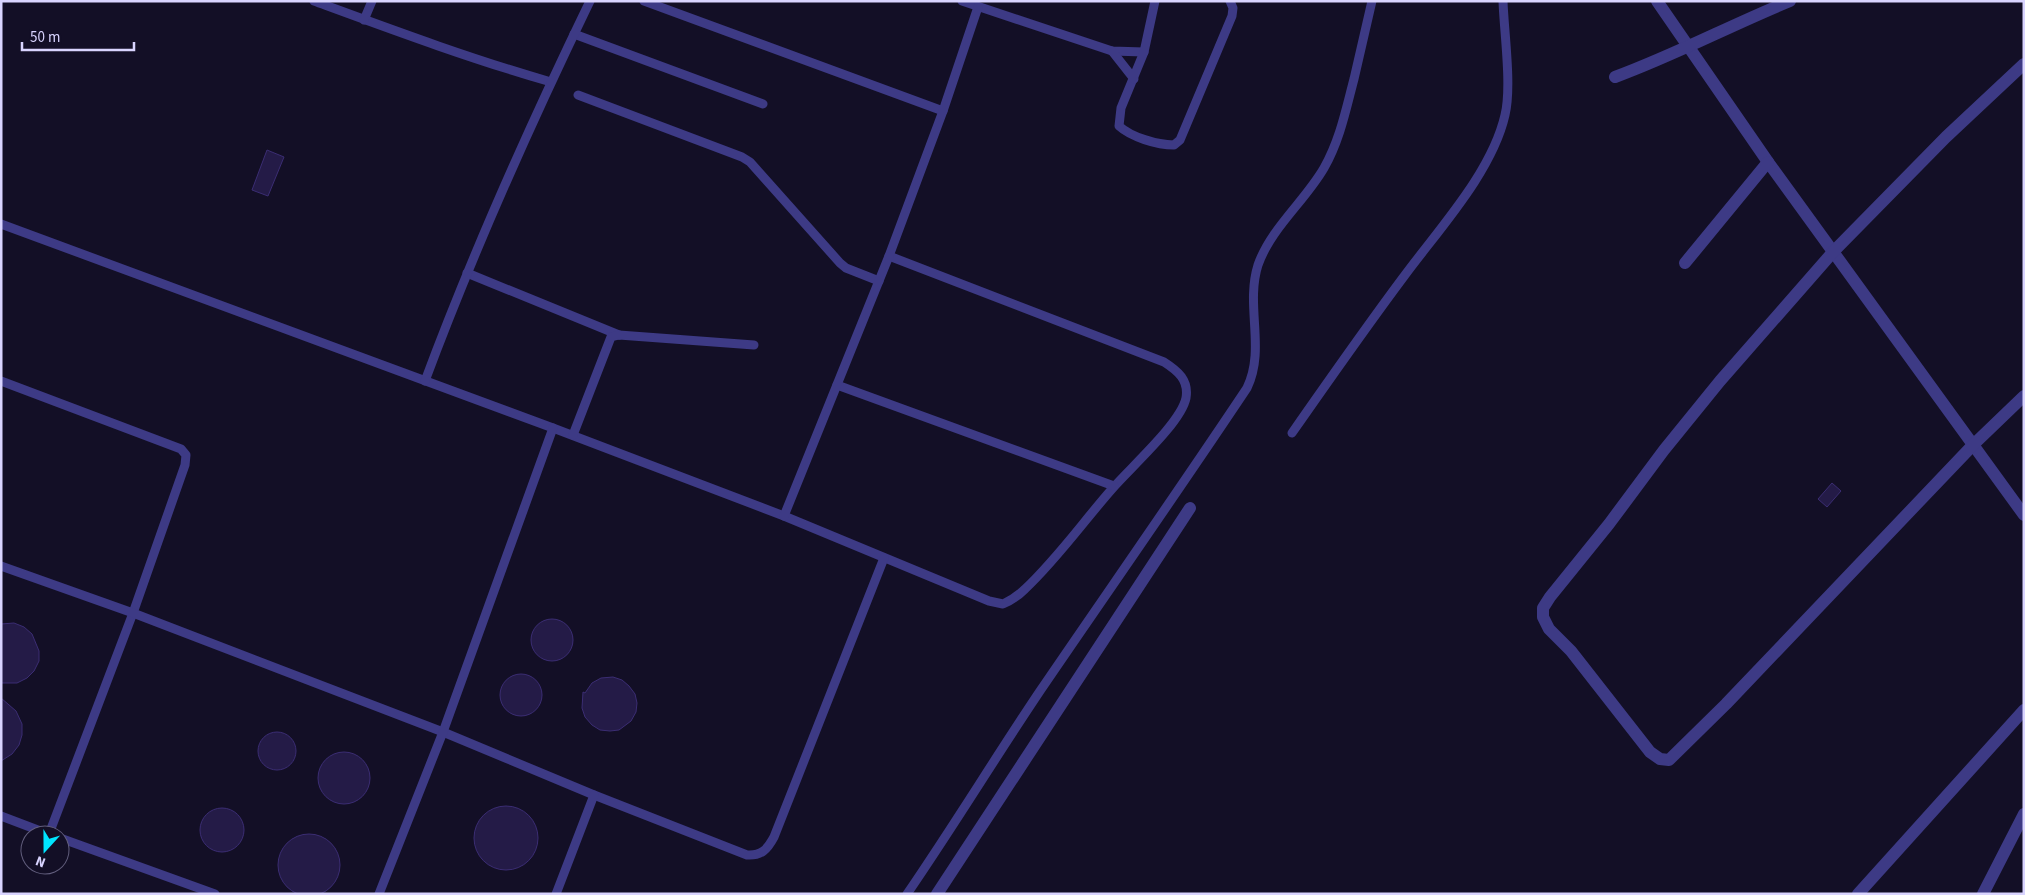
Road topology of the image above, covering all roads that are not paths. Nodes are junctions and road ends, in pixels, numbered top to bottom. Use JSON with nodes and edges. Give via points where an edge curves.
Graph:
{"nodes":[{"id":1,"x":314,"y":1,"type":"edge"},
{"id":2,"x":372,"y":1,"type":"edge"},
{"id":3,"x":590,"y":1,"type":"edge"},
{"id":4,"x":644,"y":1,"type":"edge"},
{"id":5,"x":962,"y":1,"type":"edge"},
{"id":6,"x":1155,"y":1,"type":"edge"},
{"id":7,"x":1230,"y":1,"type":"edge"},
{"id":8,"x":1372,"y":1,"type":"edge"},
{"id":9,"x":1503,"y":1,"type":"edge"},
{"id":10,"x":1658,"y":1,"type":"edge"},
{"id":11,"x":1790,"y":1,"type":"edge"},
{"id":12,"x":978,"y":7,"type":"junction"},
{"id":13,"x":364,"y":20,"type":"junction"},
{"id":14,"x":574,"y":34,"type":"junction"},
{"id":15,"x":1688,"y":46,"type":"junction"},
{"id":16,"x":1112,"y":51,"type":"junction"},
{"id":17,"x":1144,"y":52,"type":"junction"},
{"id":18,"x":2024,"y":64,"type":"edge"},
{"id":19,"x":1615,"y":77,"type":"dead end"},
{"id":20,"x":1134,"y":79,"type":"junction"},
{"id":21,"x":551,"y":82,"type":"junction"},
{"id":22,"x":578,"y":95,"type":"dead end"},
{"id":23,"x":763,"y":104,"type":"dead end"},
{"id":24,"x":944,"y":111,"type":"junction"},
{"id":25,"x":1768,"y":162,"type":"junction"},
{"id":26,"x":1,"y":224,"type":"edge"},
{"id":27,"x":1833,"y":252,"type":"junction"},
{"id":28,"x":889,"y":256,"type":"junction"},
{"id":29,"x":1685,"y":263,"type":"dead end"},
{"id":30,"x":467,"y":273,"type":"junction"},
{"id":31,"x":878,"y":281,"type":"junction"},
{"id":32,"x":619,"y":334,"type":"junction"},
{"id":33,"x":754,"y":345,"type":"dead end"},
{"id":34,"x":425,"y":381,"type":"junction"},
{"id":35,"x":1,"y":382,"type":"edge"},
{"id":36,"x":837,"y":385,"type":"junction"},
{"id":37,"x":2024,"y":396,"type":"edge"},
{"id":38,"x":553,"y":428,"type":"junction"},
{"id":39,"x":1292,"y":433,"type":"dead end"},
{"id":40,"x":573,"y":435,"type":"junction"},
{"id":41,"x":1974,"y":445,"type":"junction"},
{"id":42,"x":1114,"y":486,"type":"junction"},
{"id":43,"x":1190,"y":508,"type":"dead end"},
{"id":44,"x":2024,"y":515,"type":"edge"},
{"id":45,"x":784,"y":516,"type":"junction"},
{"id":46,"x":884,"y":558,"type":"junction"},
{"id":47,"x":1,"y":566,"type":"edge"},
{"id":48,"x":133,"y":613,"type":"junction"},
{"id":49,"x":2024,"y":710,"type":"edge"},
{"id":50,"x":443,"y":732,"type":"junction"},
{"id":51,"x":594,"y":795,"type":"junction"},
{"id":52,"x":2024,"y":814,"type":"edge"},
{"id":53,"x":1,"y":816,"type":"edge"},
{"id":54,"x":24,"y":825,"type":"edge"},
{"id":55,"x":54,"y":825,"type":"edge"},
{"id":56,"x":70,"y":842,"type":"edge"},
{"id":57,"x":215,"y":894,"type":"edge"},
{"id":58,"x":379,"y":894,"type":"edge"},
{"id":59,"x":556,"y":894,"type":"edge"},
{"id":60,"x":907,"y":894,"type":"edge"},
{"id":61,"x":936,"y":894,"type":"edge"},
{"id":62,"x":1858,"y":894,"type":"edge"},
{"id":63,"x":1983,"y":894,"type":"edge"}],
"edges":[{"from":1,"to":13,"type":"lane"},
{"from":2,"to":13,"type":"lane"},
{"from":3,"to":14,"type":"lane"},
{"from":4,"to":24,"type":"lane"},
{"from":5,"to":12,"type":"lane"},
{"from":6,"to":17,"type":"lane"},
{"from":7,"to":20,"type":"lane","via":[[1232,16],[1180,140],[1174,145],[1126,132],[1119,126],[1121,108]]},
{"from":8,"to":60,"type":"lane","via":[[1344,121],[1334,148],[1314,182],[1267,246],[1259,264],[1252,298],[1256,356],[1247,388],[1039,693]]},
{"from":9,"to":39,"type":"lane","via":[[1508,90],[1506,114],[1498,138],[1473,183]]},
{"from":10,"to":15,"type":"street"},
{"from":11,"to":15,"type":"street"},
{"from":12,"to":16,"type":"lane"},
{"from":12,"to":24,"type":"lane"},
{"from":13,"to":21,"type":"lane"},
{"from":14,"to":21,"type":"lane"},
{"from":14,"to":23,"type":"lane"},
{"from":15,"to":19,"type":"street"},
{"from":15,"to":25,"type":"street"},
{"from":16,"to":17,"type":"lane"},
{"from":16,"to":20,"type":"lane"},
{"from":17,"to":20,"type":"lane"},
{"from":18,"to":27,"type":"street","via":[[1946,137]]},
{"from":21,"to":30,"type":"lane"},
{"from":22,"to":31,"type":"lane","via":[[742,157],[840,263]]},
{"from":24,"to":28,"type":"lane"},
{"from":25,"to":27,"type":"street"},
{"from":25,"to":29,"type":"street"},
{"from":26,"to":34,"type":"lane"},
{"from":27,"to":41,"type":"street"},
{"from":27,"to":41,"type":"street","via":[[1669,443],[1550,597],[1543,608],[1549,629],[1571,650],[1650,752],[1660,760],[1669,760]]},
{"from":28,"to":31,"type":"lane"},
{"from":28,"to":42,"type":"lane","via":[[1164,362],[1178,371],[1186,384],[1186,399],[1166,431]]},
{"from":30,"to":32,"type":"lane"},
{"from":30,"to":34,"type":"lane"},
{"from":31,"to":36,"type":"lane"},
{"from":32,"to":33,"type":"lane"},
{"from":32,"to":40,"type":"lane","via":[[611,337]]},
{"from":34,"to":38,"type":"lane"},
{"from":35,"to":48,"type":"lane","via":[[181,449],[186,455],[186,464]]},
{"from":36,"to":42,"type":"lane"},
{"from":36,"to":45,"type":"lane"},
{"from":37,"to":41,"type":"street"},
{"from":38,"to":40,"type":"lane"},
{"from":38,"to":50,"type":"lane"},
{"from":40,"to":45,"type":"lane"},
{"from":41,"to":44,"type":"street"},
{"from":42,"to":46,"type":"lane","via":[[1032,582],[1004,604],[989,601]]},
{"from":43,"to":61,"type":"street"},
{"from":45,"to":46,"type":"lane"},
{"from":46,"to":51,"type":"lane","via":[[774,837],[764,851],[757,856],[747,855]]},
{"from":47,"to":48,"type":"lane"},
{"from":48,"to":50,"type":"lane"},
{"from":48,"to":55,"type":"lane"},
{"from":49,"to":62,"type":"street"},
{"from":50,"to":51,"type":"lane"},
{"from":50,"to":58,"type":"lane"},
{"from":51,"to":59,"type":"lane"},
{"from":52,"to":63,"type":"street"},
{"from":53,"to":54,"type":"lane"},
{"from":56,"to":57,"type":"lane"}]}
